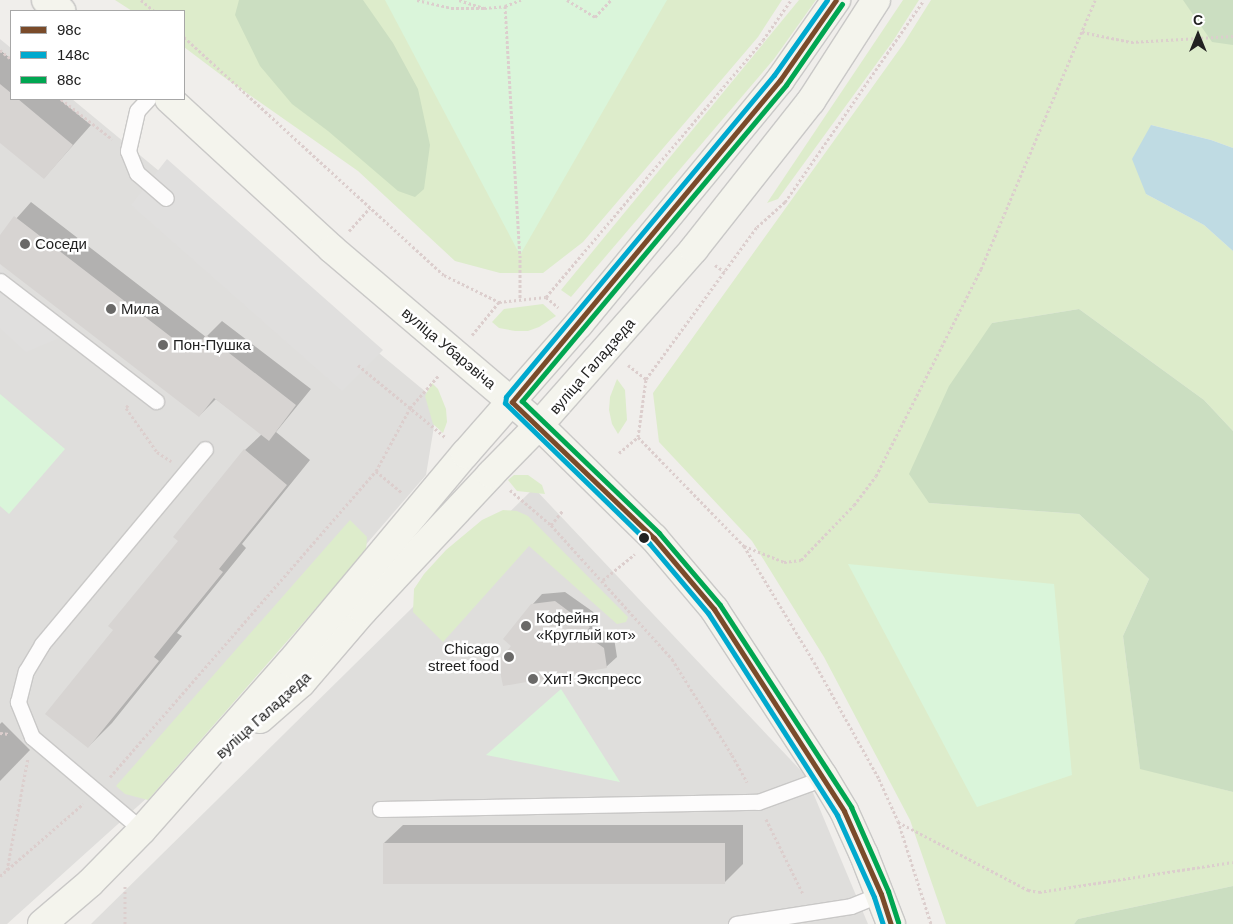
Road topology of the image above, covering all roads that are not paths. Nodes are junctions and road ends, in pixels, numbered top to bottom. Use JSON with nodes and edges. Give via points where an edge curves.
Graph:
{"nodes":[{"id":1,"x":46,"y":0,"type":"edge"},
{"id":2,"x":836,"y":0,"type":"edge"},
{"id":3,"x":876,"y":0,"type":"edge"},
{"id":4,"x":60,"y":10,"type":"edge"},
{"id":5,"x":147,"y":100,"type":"edge"},
{"id":6,"x":170,"y":100,"type":"edge"},
{"id":7,"x":166,"y":198,"type":"dead end"},
{"id":8,"x":0,"y":281,"type":"edge"},
{"id":9,"x":156,"y":400,"type":"dead end"},
{"id":10,"x":512,"y":402,"type":"junction"},
{"id":11,"x":539,"y":425,"type":"junction"},
{"id":12,"x":205,"y":448,"type":"dead end"},
{"id":13,"x":822,"y":776,"type":"junction"},
{"id":14,"x":185,"y":784,"type":"junction"},
{"id":15,"x":380,"y":809,"type":"dead end"},
{"id":16,"x":142,"y":830,"type":"junction"},
{"id":17,"x":880,"y":894,"type":"junction"},
{"id":18,"x":42,"y":924,"type":"edge"},
{"id":19,"x":736,"y":924,"type":"edge"},
{"id":20,"x":891,"y":924,"type":"edge"}],
"edges":[{"from":1,"to":4,"type":"main road"},
{"from":2,"to":10,"type":"main road","name":"вуліца Галадзеда","via":[[780,80]]},
{"from":3,"to":11,"type":"main road","name":"вуліца Галадзеда","via":[[811,101],[700,241]]},
{"from":5,"to":7,"type":"lane","via":[[138,112],[128,151],[138,173]]},
{"from":6,"to":10,"type":"main road","name":"вуліца Убарэвіча","via":[[332,249]]},
{"from":8,"to":9,"type":"lane"},
{"from":10,"to":11,"type":"main road","name":"вуліца Убарэвіча"},
{"from":10,"to":14,"type":"main road","name":"вуліца Галадзеда"},
{"from":11,"to":13,"type":"main road","name":"вуліца Убарэвіча","via":[[654,538],[714,609]]},
{"from":11,"to":14,"type":"main road","name":"вуліца Галадзеда","via":[[363,611],[301,683]]},
{"from":12,"to":16,"type":"lane","via":[[42,644],[26,670],[18,702],[32,737]]},
{"from":13,"to":15,"type":"lane","via":[[758,802]]},
{"from":13,"to":17,"type":"main road","name":"вуліца Убарэвіча","via":[[844,811]]},
{"from":14,"to":16,"type":"main road","name":"вуліца Галадзеда"},
{"from":16,"to":18,"type":"main road","name":"вуліца Галадзеда","via":[[90,883]]},
{"from":17,"to":19,"type":"lane","via":[[851,906]]},
{"from":17,"to":20,"type":"main road","name":"вуліца Убарэвіча"}]}
